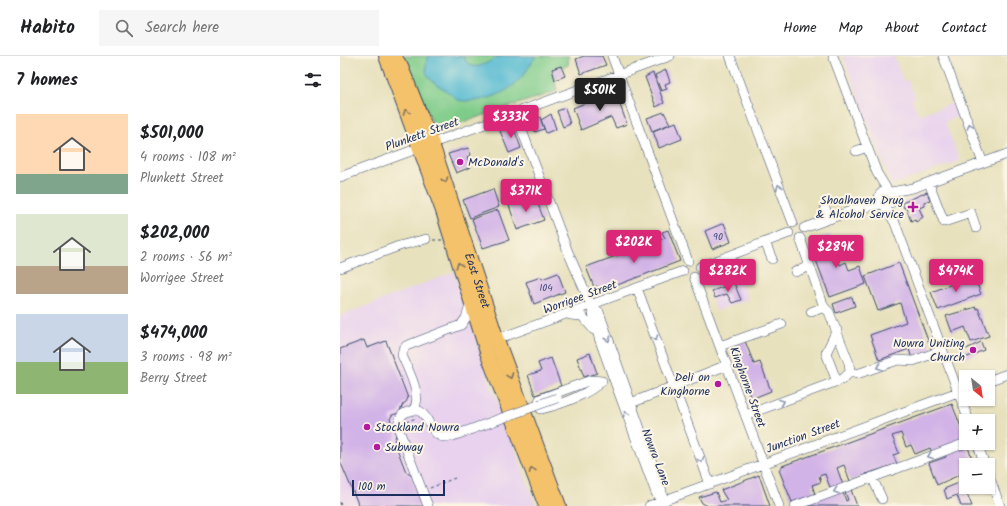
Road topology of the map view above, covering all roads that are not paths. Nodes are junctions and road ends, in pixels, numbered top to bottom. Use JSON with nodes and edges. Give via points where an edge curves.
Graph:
{"nodes":[{"id":1,"x":386,"y":56,"type":"edge"},
{"id":2,"x":394,"y":56,"type":"edge"},
{"id":3,"x":612,"y":56,"type":"edge"},
{"id":4,"x":670,"y":56,"type":"edge"},
{"id":5,"x":730,"y":56,"type":"edge"},
{"id":6,"x":833,"y":56,"type":"edge"},
{"id":7,"x":943,"y":56,"type":"edge"},
{"id":8,"x":619,"y":75,"type":"junction"},
{"id":9,"x":516,"y":112,"type":"junction"},
{"id":10,"x":426,"y":146,"type":"junction"},
{"id":11,"x":867,"y":147,"type":"junction"},
{"id":12,"x":856,"y":151,"type":"dead end"},
{"id":13,"x":1007,"y":154,"type":"edge"},
{"id":14,"x":984,"y":163,"type":"junction"},
{"id":15,"x":340,"y":177,"type":"edge"},
{"id":16,"x":928,"y":183,"type":"junction"},
{"id":17,"x":886,"y":198,"type":"junction"},
{"id":18,"x":825,"y":208,"type":"dead end"},
{"id":19,"x":830,"y":219,"type":"junction"},
{"id":20,"x":793,"y":223,"type":"junction"},
{"id":21,"x":804,"y":228,"type":"junction"},
{"id":22,"x":976,"y":228,"type":"dead end"},
{"id":23,"x":789,"y":233,"type":"junction"},
{"id":24,"x":800,"y":238,"type":"junction"},
{"id":25,"x":426,"y":239,"type":"road end"},
{"id":26,"x":765,"y":242,"type":"junction"},
{"id":27,"x":772,"y":259,"type":"dead end"},
{"id":28,"x":688,"y":261,"type":"junction"},
{"id":29,"x":810,"y":266,"type":"junction"},
{"id":30,"x":700,"y":267,"type":"junction"},
{"id":31,"x":340,"y":268,"type":"edge"},
{"id":32,"x":683,"y":272,"type":"junction"},
{"id":33,"x":795,"y":272,"type":"dead end"},
{"id":34,"x":694,"y":277,"type":"junction"},
{"id":35,"x":637,"y":288,"type":"junction"},
{"id":36,"x":471,"y":303,"type":"junction"},
{"id":37,"x":591,"y":305,"type":"junction"},
{"id":38,"x":824,"y":307,"type":"junction"},
{"id":39,"x":811,"y":312,"type":"dead end"},
{"id":40,"x":566,"y":314,"type":"junction"},
{"id":41,"x":782,"y":324,"type":"dead end"},
{"id":42,"x":837,"y":330,"type":"junction"},
{"id":43,"x":599,"y":338,"type":"junction"},
{"id":44,"x":491,"y":342,"type":"junction"},
{"id":45,"x":720,"y":346,"type":"junction"},
{"id":46,"x":943,"y":350,"type":"junction"},
{"id":47,"x":615,"y":357,"type":"junction"},
{"id":48,"x":727,"y":365,"type":"junction"},
{"id":49,"x":850,"y":372,"type":"junction"},
{"id":50,"x":1007,"y":374,"type":"edge"},
{"id":51,"x":613,"y":377,"type":"junction"},
{"id":52,"x":995,"y":378,"type":"edge"},
{"id":53,"x":602,"y":382,"type":"junction"},
{"id":54,"x":836,"y":382,"type":"junction"},
{"id":55,"x":959,"y":385,"type":"edge"},
{"id":56,"x":673,"y":386,"type":"junction"},
{"id":57,"x":626,"y":390,"type":"junction"},
{"id":58,"x":959,"y":392,"type":"edge"},
{"id":59,"x":631,"y":403,"type":"junction"},
{"id":60,"x":413,"y":410,"type":"junction"},
{"id":61,"x":746,"y":415,"type":"junction"},
{"id":62,"x":959,"y":446,"type":"edge"},
{"id":63,"x":763,"y":464,"type":"junction"},
{"id":64,"x":872,"y":477,"type":"junction"},
{"id":65,"x":710,"y":484,"type":"junction"},
{"id":66,"x":995,"y":492,"type":"edge"},
{"id":67,"x":882,"y":499,"type":"dead end"},
{"id":68,"x":663,"y":504,"type":"edge"},
{"id":69,"x":428,"y":506,"type":"edge"},
{"id":70,"x":546,"y":506,"type":"edge"},
{"id":71,"x":559,"y":506,"type":"edge"},
{"id":72,"x":649,"y":506,"type":"edge"},
{"id":73,"x":779,"y":506,"type":"edge"},
{"id":74,"x":795,"y":506,"type":"edge"},
{"id":75,"x":1000,"y":506,"type":"edge"}],
"edges":[{"from":10,"to":1,"type":"highway","name":"East Street","one_way":true},
{"from":2,"to":10,"type":"highway","name":"East Street"},
{"from":3,"to":8,"type":"street"},
{"from":4,"to":8,"type":"street","name":"Plunkett Street"},
{"from":20,"to":5,"type":"street","one_way":true},
{"from":6,"to":11,"type":"street"},
{"from":14,"to":7,"type":"street","one_way":true},
{"from":8,"to":9,"type":"street","name":"Plunkett Street"},
{"from":8,"to":28,"type":"street"},
{"from":9,"to":10,"type":"street","name":"Plunkett Street"},
{"from":9,"to":37,"type":"street","via":[[568,252]]},
{"from":10,"to":15,"type":"street","name":"Plunkett Street"},
{"from":36,"to":10,"type":"highway","name":"East Street","one_way":true},
{"from":10,"to":44,"type":"highway","name":"East Street","one_way":true},
{"from":11,"to":12,"type":"street"},
{"from":11,"to":17,"type":"street"},
{"from":13,"to":14,"type":"street"},
{"from":14,"to":16,"type":"street"},
{"from":16,"to":17,"type":"street"},
{"from":16,"to":22,"type":"street","via":[[944,222],[971,213]]},
{"from":17,"to":19,"type":"street"},
{"from":17,"to":46,"type":"street"},
{"from":18,"to":19,"type":"street"},
{"from":19,"to":21,"type":"street"},
{"from":20,"to":21,"type":"street","via":[[798,222]]},
{"from":20,"to":23,"type":"street","via":[[789,226]]},
{"from":21,"to":24,"type":"street","via":[[804,235]]},
{"from":23,"to":24,"type":"street","via":[[793,238]]},
{"from":23,"to":26,"type":"street"},
{"from":24,"to":29,"type":"street"},
{"from":25,"to":31,"type":"street"},
{"from":26,"to":27,"type":"street"},
{"from":26,"to":30,"type":"street"},
{"from":28,"to":30,"type":"street","via":[[695,261]]},
{"from":28,"to":32,"type":"street","via":[[684,264]]},
{"from":29,"to":33,"type":"street"},
{"from":29,"to":38,"type":"street"},
{"from":30,"to":34,"type":"street"},
{"from":32,"to":34,"type":"street"},
{"from":32,"to":35,"type":"street","name":"Worrigee Street"},
{"from":34,"to":45,"type":"street","name":"Kinghorne Street"},
{"from":35,"to":37,"type":"street","name":"Worrigee Street"},
{"from":35,"to":56,"type":"street","one_way":true},
{"from":36,"to":44,"type":"highway","name":"East Street"},
{"from":36,"to":60,"type":"street","via":[[466,318],[457,327],[406,346],[403,350],[402,354],[418,397]]},
{"from":37,"to":40,"type":"street","name":"Worrigee Street"},
{"from":37,"to":43,"type":"street","name":"Nowra Lane"},
{"from":37,"to":47,"type":"street","name":"Nowra Lane","one_way":true,"via":[[599,312]]},
{"from":38,"to":39,"type":"street"},
{"from":38,"to":42,"type":"street"},
{"from":40,"to":43,"type":"street","name":"Nowra Lane","via":[[586,319]]},
{"from":40,"to":44,"type":"street","name":"Worrigee Street"},
{"from":41,"to":45,"type":"street"},
{"from":42,"to":49,"type":"street"},
{"from":42,"to":54,"type":"street","via":[[826,353]]},
{"from":43,"to":51,"type":"street","name":"Nowra Lane"},
{"from":70,"to":44,"type":"highway","name":"East Street","one_way":true},
{"from":44,"to":71,"type":"highway","name":"East Street","one_way":true},
{"from":45,"to":48,"type":"street","name":"Kinghorne Street"},
{"from":46,"to":49,"type":"street","one_way":true,"via":[[913,361],[898,360],[857,374]]},
{"from":46,"to":55,"type":"street"},
{"from":47,"to":51,"type":"street","name":"Nowra Lane"},
{"from":47,"to":57,"type":"street","name":"Nowra Lane"},
{"from":48,"to":56,"type":"street"},
{"from":48,"to":61,"type":"street","name":"Kinghorne Street"},
{"from":49,"to":54,"type":"street"},
{"from":50,"to":52,"type":"street"},
{"from":51,"to":53,"type":"street"},
{"from":51,"to":57,"type":"street","name":"Nowra Lane"},
{"from":68,"to":51,"type":"street","name":"Nowra Lane","one_way":true,"via":[[656,493]]},
{"from":53,"to":53,"type":"street","via":[[594,389],[552,406],[541,409],[537,406],[538,400],[591,380]]},
{"from":53,"to":60,"type":"street","bridge":true,"via":[[453,436],[439,436],[428,424],[425,415]]},
{"from":61,"to":54,"type":"street","one_way":true},
{"from":56,"to":59,"type":"street"},
{"from":56,"to":65,"type":"street","one_way":true},
{"from":57,"to":59,"type":"street","name":"Nowra Lane"},
{"from":58,"to":63,"type":"street","name":"Junction Street"},
{"from":59,"to":68,"type":"street","name":"Nowra Lane","via":[[662,491]]},
{"from":60,"to":69,"type":"street","via":[[403,414],[398,427]]},
{"from":61,"to":63,"type":"street","name":"Kinghorne Street"},
{"from":62,"to":64,"type":"street","one_way":true},
{"from":63,"to":65,"type":"street","name":"Junction Street"},
{"from":63,"to":73,"type":"street","name":"Kinghorne Street"},
{"from":64,"to":67,"type":"street"},
{"from":64,"to":74,"type":"street","one_way":true},
{"from":65,"to":68,"type":"street","name":"Junction Street"},
{"from":66,"to":75,"type":"street"},
{"from":68,"to":72,"type":"street","name":"Junction Street"}]}
